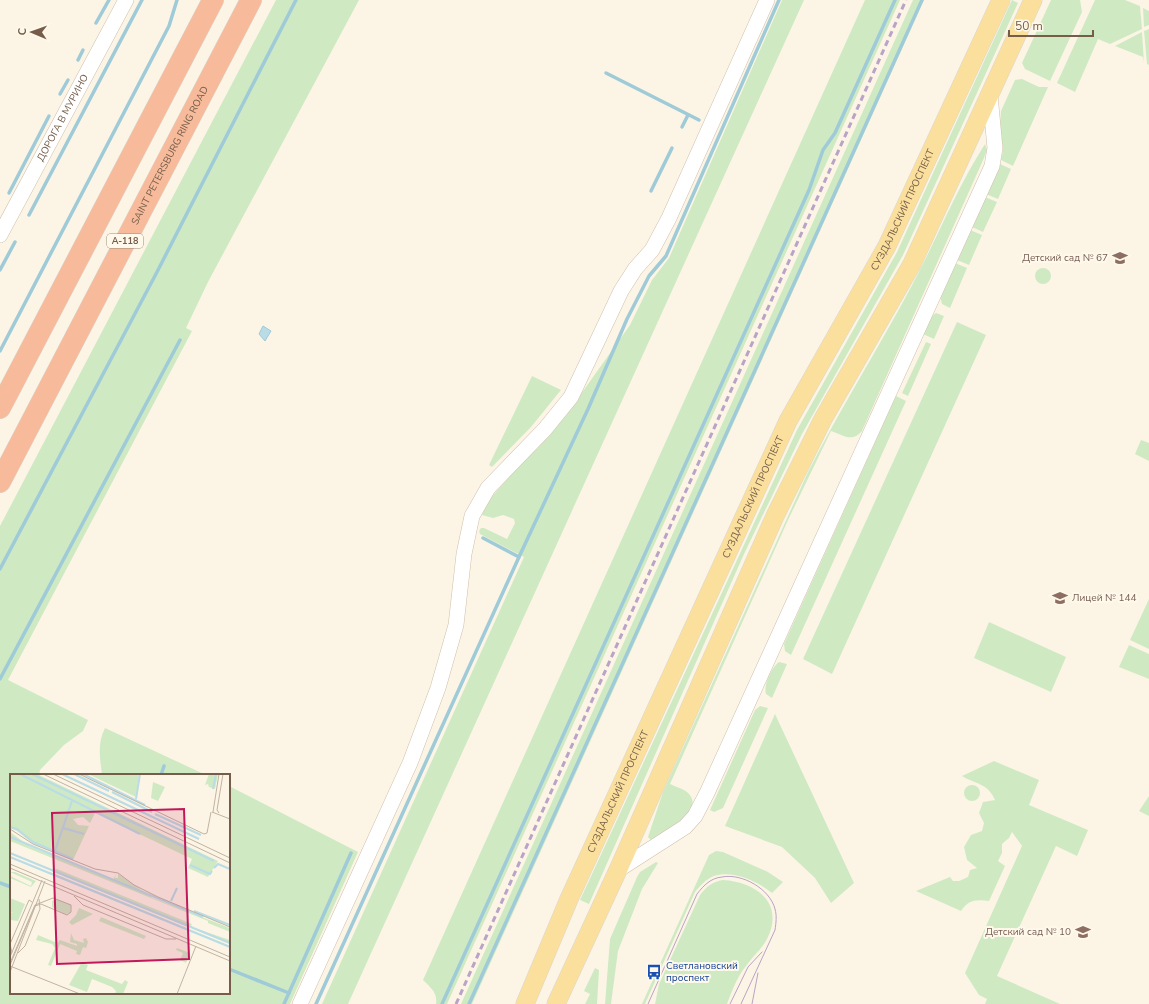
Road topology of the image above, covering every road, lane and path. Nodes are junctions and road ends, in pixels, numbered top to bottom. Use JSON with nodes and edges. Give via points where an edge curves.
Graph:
{"nodes":[{"id":1,"x":126,"y":0,"type":"edge"},
{"id":2,"x":213,"y":0,"type":"edge"},
{"id":3,"x":251,"y":0,"type":"edge"},
{"id":4,"x":767,"y":0,"type":"edge"},
{"id":5,"x":1001,"y":0,"type":"edge"},
{"id":6,"x":1033,"y":0,"type":"edge"},
{"id":7,"x":990,"y":95,"type":"junction"},
{"id":8,"x":0,"y":235,"type":"edge"},
{"id":9,"x":0,"y":408,"type":"edge"},
{"id":10,"x":0,"y":482,"type":"edge"},
{"id":11,"x":618,"y":870,"type":"junction"},
{"id":12,"x":300,"y":1004,"type":"edge"},
{"id":13,"x":525,"y":1004,"type":"edge"},
{"id":14,"x":556,"y":1004,"type":"edge"}],
"edges":[{"from":1,"to":8,"type":"street","name":"ДОРОГА В МУРИНО"},
{"from":2,"to":9,"type":"highway","number":"А-118"},
{"from":3,"to":10,"type":"highway","name":"SAINT PETERSBURG RING ROAD","number":"А-118"},
{"from":4,"to":12,"type":"street","via":[[669,218],[652,250],[621,290],[571,396],[545,429],[488,488],[472,516],[464,554],[456,625],[438,688],[410,763]]},
{"from":5,"to":13,"type":"main road","name":"СУЗДАЛЬСКИЙ ПРОСПЕКТ","via":[[887,246],[788,421],[569,898]]},
{"from":6,"to":7,"type":"main road"},
{"from":7,"to":11,"type":"main road","via":[[912,264],[823,419],[775,516]]},
{"from":7,"to":11,"type":"street","via":[[995,148],[992,166],[707,793],[695,816],[685,827]]},
{"from":11,"to":14,"type":"main road"}]}
